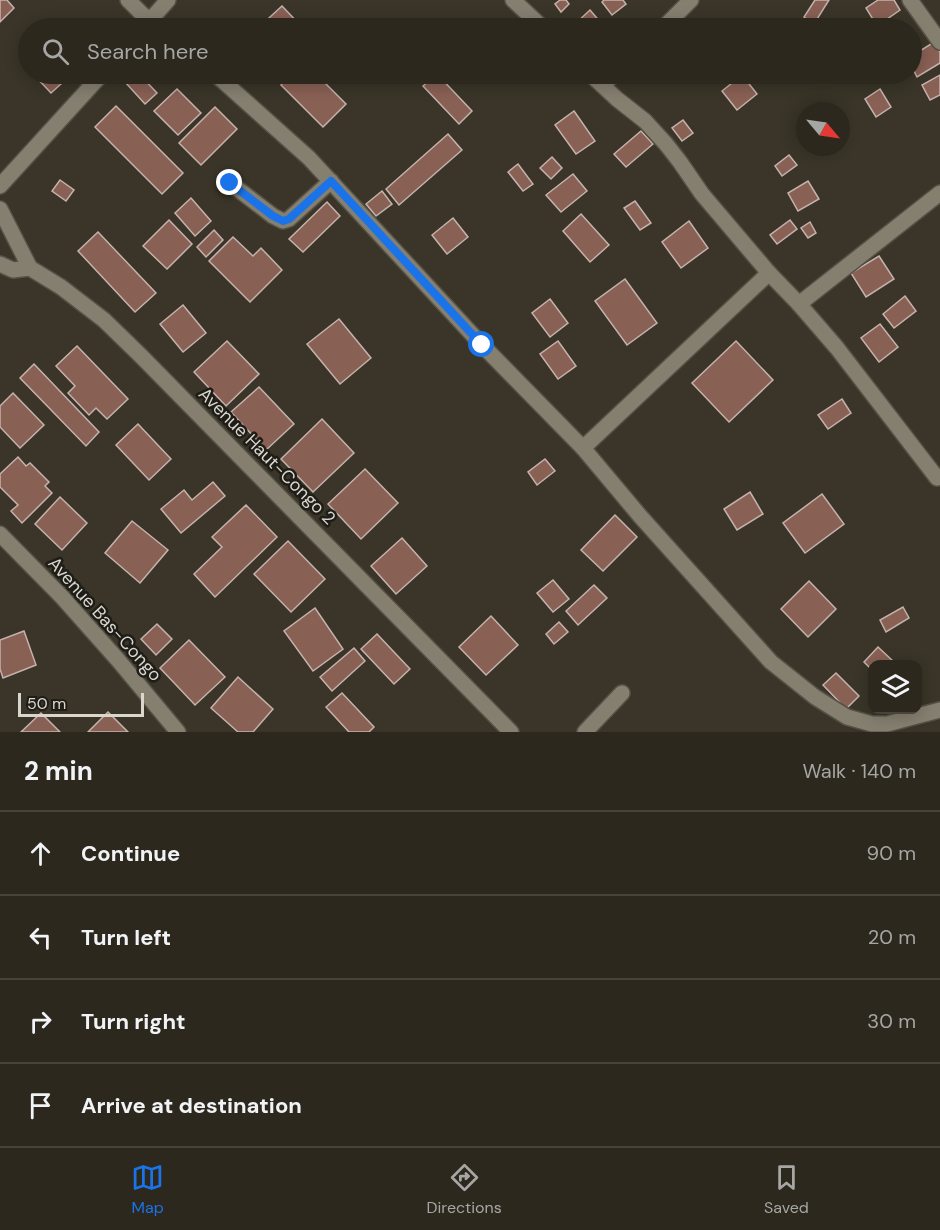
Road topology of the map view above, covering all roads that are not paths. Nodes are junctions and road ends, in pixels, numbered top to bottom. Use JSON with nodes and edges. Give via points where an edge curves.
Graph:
{"nodes":[{"id":1,"x":128,"y":0,"type":"edge"},
{"id":2,"x":168,"y":0,"type":"edge"},
{"id":3,"x":513,"y":0,"type":"edge"},
{"id":4,"x":691,"y":0,"type":"edge"},
{"id":5,"x":910,"y":0,"type":"edge"},
{"id":6,"x":144,"y":18,"type":"edge"},
{"id":7,"x":156,"y":18,"type":"edge"},
{"id":8,"x":532,"y":18,"type":"edge"},
{"id":9,"x":673,"y":18,"type":"edge"},
{"id":10,"x":940,"y":42,"type":"edge"},
{"id":11,"x":93,"y":84,"type":"edge"},
{"id":12,"x":226,"y":84,"type":"edge"},
{"id":13,"x":602,"y":85,"type":"edge"},
{"id":14,"x":331,"y":181,"type":"junction"},
{"id":15,"x":230,"y":183,"type":"dead end"},
{"id":16,"x":0,"y":186,"type":"edge"},
{"id":17,"x":940,"y":193,"type":"edge"},
{"id":18,"x":0,"y":209,"type":"edge"},
{"id":19,"x":0,"y":264,"type":"edge"},
{"id":20,"x":30,"y":268,"type":"junction"},
{"id":21,"x":769,"y":273,"type":"junction"},
{"id":22,"x":799,"y":304,"type":"junction"},
{"id":23,"x":583,"y":448,"type":"junction"},
{"id":24,"x":937,"y":478,"type":"dead end"},
{"id":25,"x":0,"y":534,"type":"edge"},
{"id":26,"x":621,"y":693,"type":"dead end"},
{"id":27,"x":940,"y":710,"type":"edge"},
{"id":28,"x":178,"y":732,"type":"edge"},
{"id":29,"x":511,"y":732,"type":"edge"},
{"id":30,"x":585,"y":732,"type":"edge"}],
"edges":[{"from":1,"to":6,"type":"street"},
{"from":2,"to":7,"type":"street"},
{"from":3,"to":8,"type":"street"},
{"from":4,"to":9,"type":"street"},
{"from":5,"to":10,"type":"street"},
{"from":11,"to":16,"type":"street"},
{"from":12,"to":14,"type":"street"},
{"from":13,"to":21,"type":"street","via":[[666,144],[702,194]]},
{"from":14,"to":15,"type":"street","via":[[283,221]]},
{"from":14,"to":23,"type":"street"},
{"from":17,"to":22,"type":"street"},
{"from":18,"to":20,"type":"street"},
{"from":19,"to":20,"type":"street","via":[[13,270]]},
{"from":20,"to":29,"type":"street","name":"Avenue Haut-Congo 2","via":[[104,320]]},
{"from":21,"to":22,"type":"street"},
{"from":21,"to":23,"type":"street"},
{"from":22,"to":24,"type":"street"},
{"from":23,"to":27,"type":"street","via":[[771,662],[815,697],[847,717],[872,724],[887,724]]},
{"from":25,"to":28,"type":"street","name":"Avenue Bas-Congo","via":[[62,597]]},
{"from":26,"to":30,"type":"street"}]}
